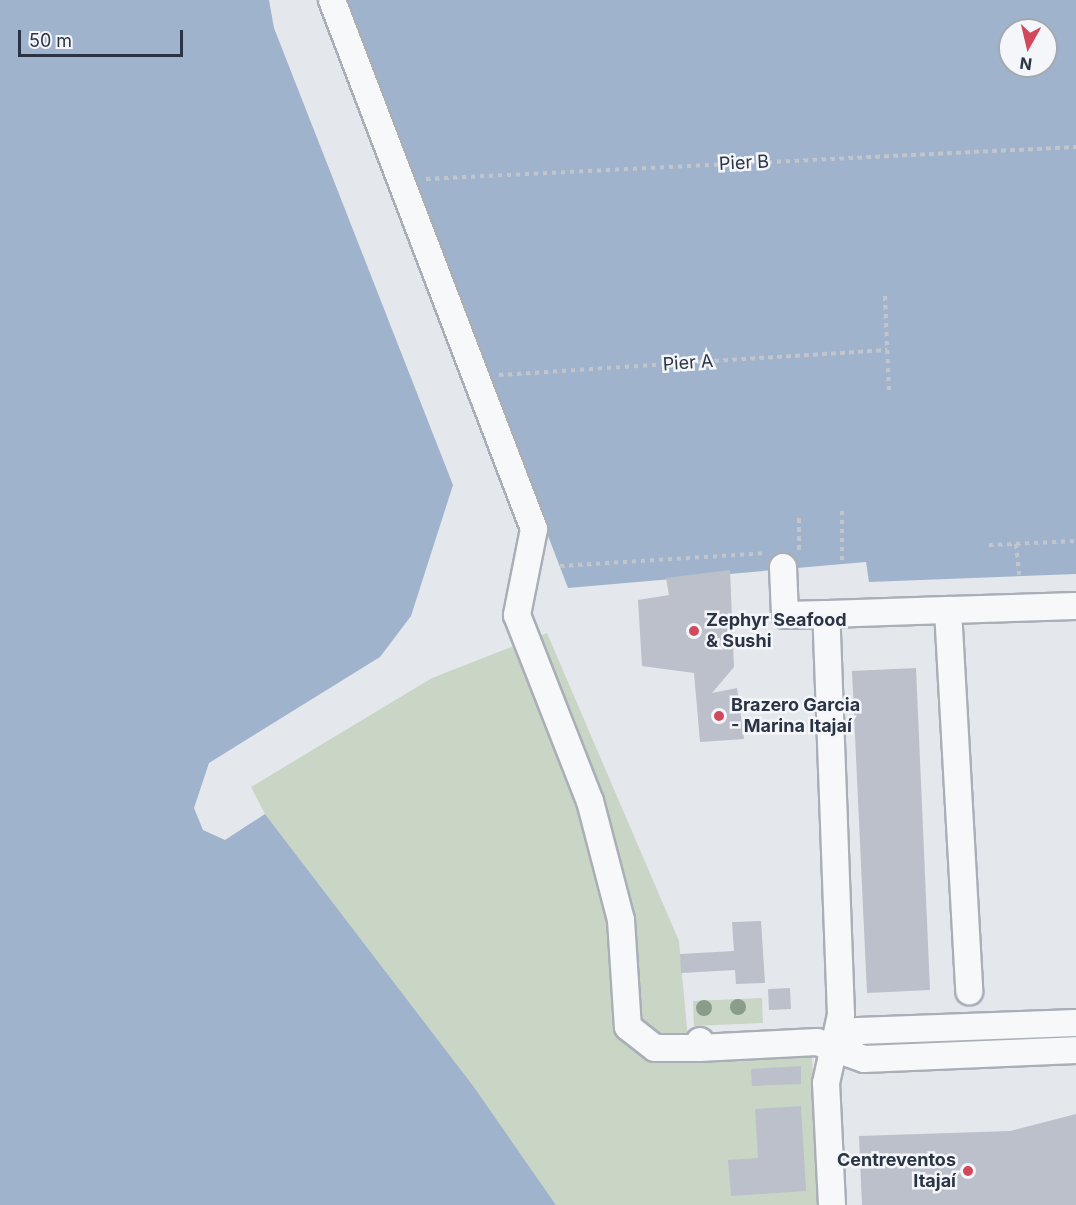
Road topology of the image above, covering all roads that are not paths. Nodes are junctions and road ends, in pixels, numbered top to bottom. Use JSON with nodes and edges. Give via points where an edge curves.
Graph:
{"nodes":[{"id":1,"x":332,"y":0,"type":"edge"},
{"id":2,"x":782,"y":558,"type":"road end"},
{"id":3,"x":1076,"y":606,"type":"edge"},
{"id":4,"x":948,"y":610,"type":"junction"},
{"id":5,"x":826,"y":614,"type":"junction"},
{"id":6,"x":969,"y":992,"type":"dead end"},
{"id":7,"x":1076,"y":1023,"type":"edge"},
{"id":8,"x":1076,"y":1050,"type":"edge"},
{"id":9,"x":836,"y":1051,"type":"junction"},
{"id":10,"x":832,"y":1205,"type":"edge"}],
"edges":[{"from":1,"to":9,"type":"lane","via":[[534,529],[517,615],[590,801],[621,920],[628,1027],[655,1048],[817,1042]]},
{"from":2,"to":5,"type":"lane","via":[[785,615]]},
{"from":3,"to":4,"type":"lane"},
{"from":4,"to":5,"type":"lane"},
{"from":4,"to":6,"type":"lane"},
{"from":5,"to":9,"type":"lane","via":[[840,1015]]},
{"from":7,"to":9,"type":"lane","via":[[858,1031]]},
{"from":8,"to":9,"type":"lane","via":[[864,1059]]},
{"from":9,"to":10,"type":"lane","via":[[826,1083]]}]}
